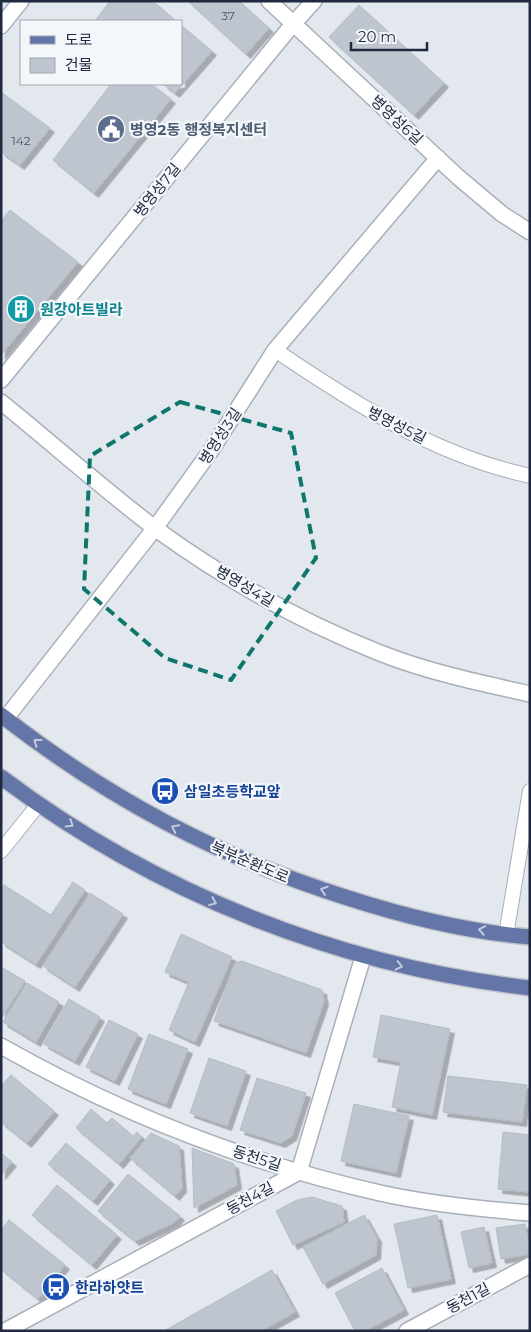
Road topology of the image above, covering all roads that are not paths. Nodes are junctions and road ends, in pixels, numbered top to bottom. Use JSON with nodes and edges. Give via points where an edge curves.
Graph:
{"nodes":[{"id":1,"x":21,"y":1,"type":"edge"},
{"id":2,"x":269,"y":1,"type":"edge"},
{"id":3,"x":314,"y":1,"type":"edge"},
{"id":4,"x":293,"y":24,"type":"junction"},
{"id":5,"x":1,"y":26,"type":"edge"},
{"id":6,"x":438,"y":158,"type":"junction"},
{"id":7,"x":530,"y":232,"type":"edge"},
{"id":8,"x":275,"y":350,"type":"junction"},
{"id":9,"x":1,"y":380,"type":"edge"},
{"id":10,"x":1,"y":402,"type":"edge"},
{"id":11,"x":530,"y":476,"type":"edge"},
{"id":12,"x":155,"y":528,"type":"junction"},
{"id":13,"x":530,"y":694,"type":"edge"},
{"id":14,"x":4,"y":716,"type":"edge"},
{"id":15,"x":1,"y":777,"type":"edge"},
{"id":16,"x":530,"y":791,"type":"edge"},
{"id":17,"x":38,"y":805,"type":"junction"},
{"id":18,"x":1,"y":851,"type":"edge"},
{"id":19,"x":506,"y":935,"type":"junction"},
{"id":20,"x":530,"y":937,"type":"edge"},
{"id":21,"x":363,"y":957,"type":"junction"},
{"id":22,"x":530,"y":988,"type":"edge"},
{"id":23,"x":1,"y":1046,"type":"edge"},
{"id":24,"x":299,"y":1172,"type":"junction"},
{"id":25,"x":530,"y":1213,"type":"edge"},
{"id":26,"x":530,"y":1265,"type":"edge"},
{"id":27,"x":5,"y":1331,"type":"edge"},
{"id":28,"x":407,"y":1331,"type":"edge"}],
"edges":[{"from":1,"to":5,"type":"street"},
{"from":2,"to":4,"type":"street","name":"병영성6길"},
{"from":3,"to":4,"type":"street","name":"병영성7길"},
{"from":4,"to":6,"type":"street","name":"병영성6길"},
{"from":4,"to":9,"type":"street","name":"병영성7길"},
{"from":6,"to":7,"type":"street","name":"병영성6길","via":[[502,214]]},
{"from":6,"to":8,"type":"street","name":"병영성3길"},
{"from":8,"to":11,"type":"lane","name":"병영성5길","via":[[351,401],[438,446]]},
{"from":8,"to":12,"type":"street","name":"병영성3길","via":[[212,450]]},
{"from":10,"to":12,"type":"street","name":"병영성4길"},
{"from":12,"to":13,"type":"street","name":"병영성4길","via":[[247,589],[306,621],[381,654],[464,679]]},
{"from":12,"to":14,"type":"street","name":"병영성3길"},
{"from":19,"to":14,"type":"main road","name":"북부순환도로","one_way":true,"via":[[375,906],[292,880],[217,850],[142,811],[64,763]]},
{"from":15,"to":17,"type":"main road"},
{"from":16,"to":19,"type":"lane"},
{"from":17,"to":18,"type":"lane"},
{"from":17,"to":21,"type":"main road","one_way":true,"via":[[121,856],[195,894],[282,930]]},
{"from":19,"to":20,"type":"main road","name":"북부순환도로"},
{"from":21,"to":22,"type":"main road","one_way":true,"via":[[446,975]]},
{"from":21,"to":24,"type":"street"},
{"from":23,"to":24,"type":"street","name":"동천5길","via":[[99,1097],[169,1127]]},
{"from":24,"to":25,"type":"street","name":"동천5길","via":[[390,1195]]},
{"from":24,"to":27,"type":"street","name":"동천4길"},
{"from":26,"to":28,"type":"street","name":"동천1길"}]}
